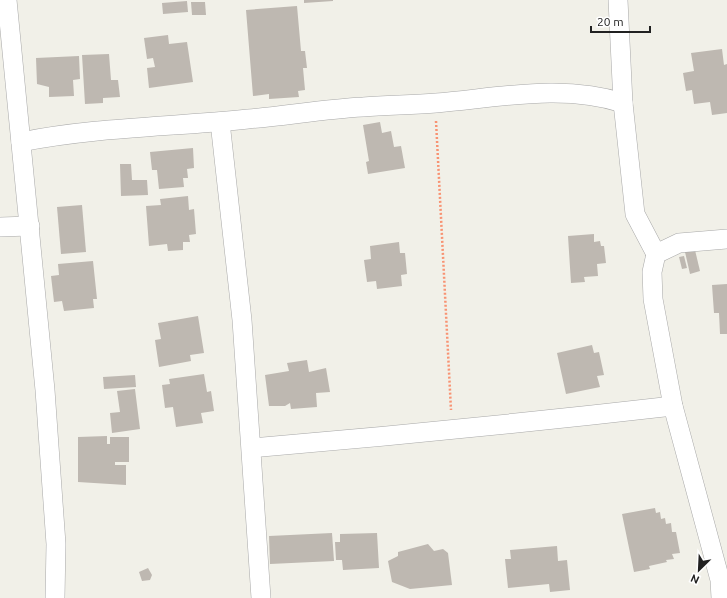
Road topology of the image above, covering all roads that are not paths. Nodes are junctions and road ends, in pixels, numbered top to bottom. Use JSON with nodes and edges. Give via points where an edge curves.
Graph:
{"nodes":[{"id":1,"x":7,"y":0,"type":"edge"},
{"id":2,"x":618,"y":0,"type":"edge"},
{"id":3,"x":623,"y":103,"type":"junction"},
{"id":4,"x":220,"y":122,"type":"junction"},
{"id":5,"x":21,"y":142,"type":"junction"},
{"id":6,"x":30,"y":226,"type":"junction"},
{"id":7,"x":0,"y":227,"type":"edge"},
{"id":8,"x":727,"y":239,"type":"edge"},
{"id":9,"x":656,"y":254,"type":"junction"},
{"id":10,"x":673,"y":406,"type":"junction"},
{"id":11,"x":252,"y":448,"type":"junction"},
{"id":12,"x":721,"y":590,"type":"edge"},
{"id":13,"x":55,"y":598,"type":"edge"},
{"id":14,"x":261,"y":598,"type":"edge"}],
"edges":[{"from":1,"to":5,"type":"street"},
{"from":2,"to":3,"type":"street"},
{"from":3,"to":4,"type":"street","via":[[602,96],[542,94],[362,107]]},
{"from":3,"to":9,"type":"street","via":[[635,214]]},
{"from":4,"to":5,"type":"street","via":[[64,134]]},
{"from":4,"to":11,"type":"street","via":[[242,320]]},
{"from":5,"to":6,"type":"street"},
{"from":6,"to":7,"type":"street"},
{"from":6,"to":13,"type":"street","via":[[53,486]]},
{"from":8,"to":9,"type":"street","via":[[679,243]]},
{"from":9,"to":10,"type":"street","via":[[652,272],[653,299]]},
{"from":10,"to":11,"type":"street","via":[[501,426],[452,428],[387,437]]},
{"from":10,"to":12,"type":"street"},
{"from":11,"to":14,"type":"street"}]}
